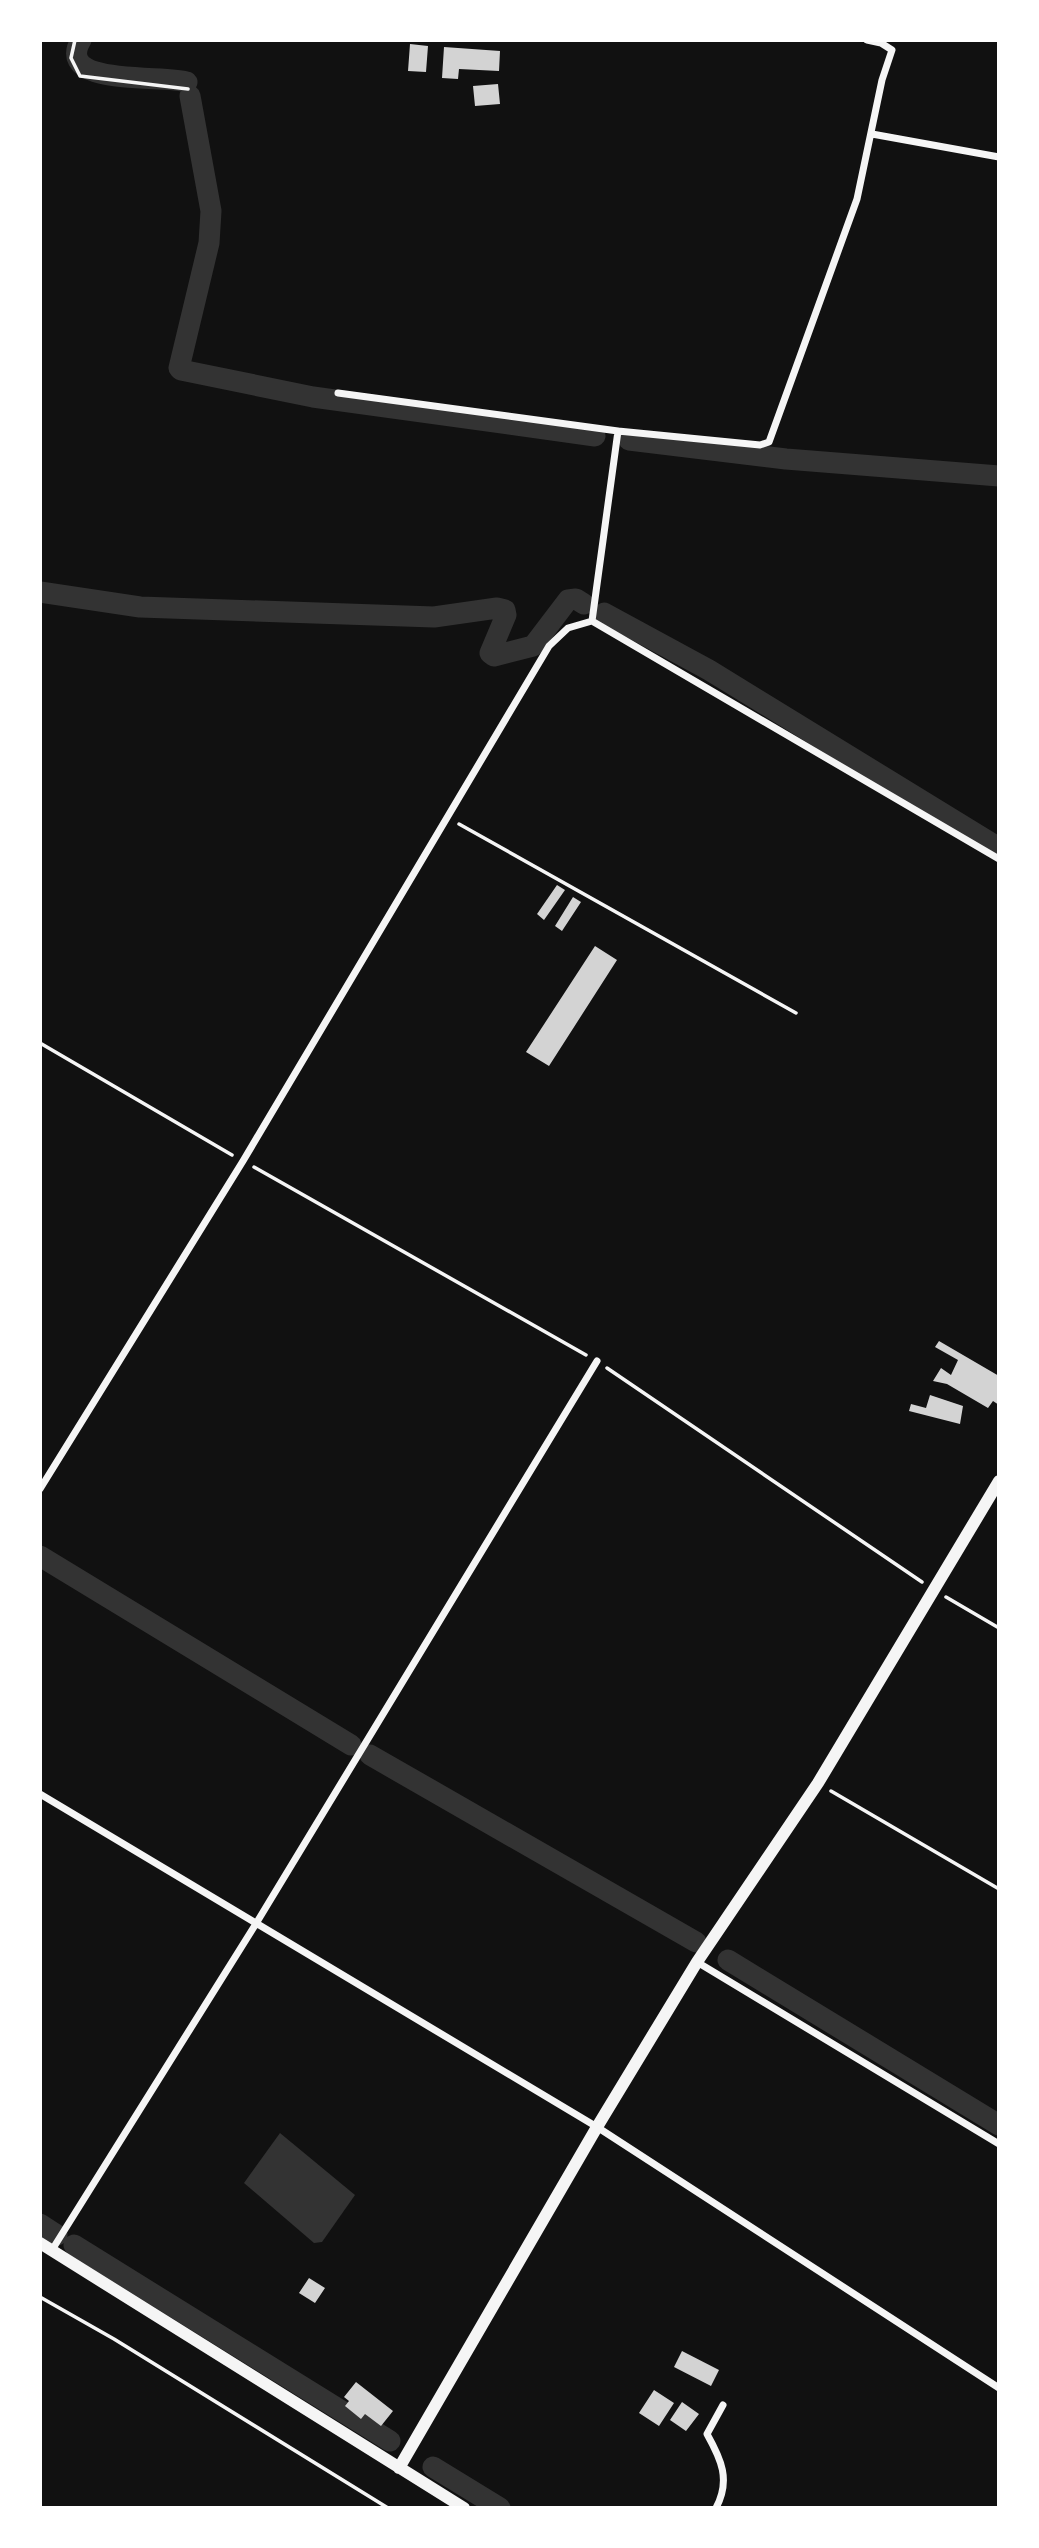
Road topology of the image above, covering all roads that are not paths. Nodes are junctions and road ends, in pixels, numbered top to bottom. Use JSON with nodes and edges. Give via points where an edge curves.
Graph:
{"nodes":[{"id":1,"x":867,"y":40,"type":"edge"},
{"id":2,"x":872,"y":134,"type":"junction"},
{"id":3,"x":999,"y":157,"type":"edge"},
{"id":4,"x":338,"y":393,"type":"dead end"},
{"id":5,"x":618,"y":431,"type":"junction"},
{"id":6,"x":592,"y":621,"type":"junction"},
{"id":7,"x":999,"y":859,"type":"edge"},
{"id":8,"x":597,"y":1361,"type":"road end"},
{"id":9,"x":999,"y":1481,"type":"edge"},
{"id":10,"x":40,"y":1489,"type":"edge"},
{"id":11,"x":40,"y":1794,"type":"edge"},
{"id":12,"x":257,"y":1922,"type":"junction"},
{"id":13,"x":697,"y":1962,"type":"junction"},
{"id":14,"x":597,"y":2127,"type":"junction"},
{"id":15,"x":999,"y":2144,"type":"edge"},
{"id":16,"x":46,"y":2246,"type":"edge"},
{"id":17,"x":999,"y":2388,"type":"edge"},
{"id":18,"x":723,"y":2405,"type":"dead end"},
{"id":19,"x":400,"y":2468,"type":"junction"},
{"id":20,"x":464,"y":2508,"type":"edge"},
{"id":21,"x":716,"y":2508,"type":"edge"}],
"edges":[{"from":1,"to":2,"type":"street","via":[[892,50]]},
{"from":2,"to":3,"type":"street"},
{"from":2,"to":5,"type":"street","via":[[857,199],[769,442],[760,445]]},
{"from":4,"to":5,"type":"street"},
{"from":5,"to":6,"type":"street"},
{"from":6,"to":7,"type":"street"},
{"from":6,"to":10,"type":"street","via":[[568,628],[550,646],[243,1161]]},
{"from":8,"to":12,"type":"street"},
{"from":9,"to":13,"type":"street","via":[[818,1783]]},
{"from":11,"to":12,"type":"street"},
{"from":12,"to":14,"type":"street"},
{"from":12,"to":16,"type":"street"},
{"from":13,"to":14,"type":"street"},
{"from":13,"to":15,"type":"street"},
{"from":14,"to":17,"type":"street"},
{"from":14,"to":19,"type":"street"},
{"from":16,"to":19,"type":"street"},
{"from":18,"to":21,"type":"street","via":[[707,2434],[723,2461],[725,2481]]},
{"from":19,"to":20,"type":"street"}]}
